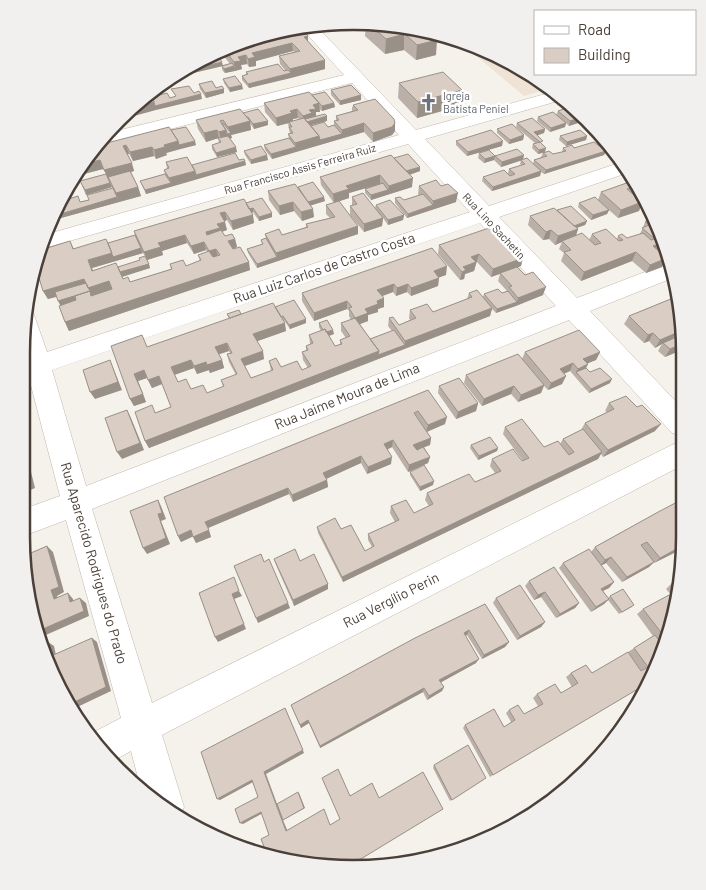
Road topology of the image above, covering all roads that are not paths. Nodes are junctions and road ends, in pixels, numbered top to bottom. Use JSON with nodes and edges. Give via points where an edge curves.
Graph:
{"nodes":[{"id":1,"x":316,"y":33,"type":"edge"},
{"id":2,"x":356,"y":77,"type":"junction"},
{"id":3,"x":551,"y":98,"type":"edge"},
{"id":4,"x":112,"y":138,"type":"edge"},
{"id":5,"x":411,"y":138,"type":"junction"},
{"id":6,"x":619,"y":169,"type":"edge"},
{"id":7,"x":483,"y":214,"type":"junction"},
{"id":8,"x":51,"y":240,"type":"edge"},
{"id":9,"x":666,"y":272,"type":"edge"},
{"id":10,"x":571,"y":308,"type":"junction"},
{"id":11,"x":30,"y":367,"type":"edge"},
{"id":12,"x":676,"y":419,"type":"edge"},
{"id":13,"x":676,"y":455,"type":"edge"},
{"id":14,"x":76,"y":503,"type":"junction"},
{"id":15,"x":30,"y":521,"type":"edge"},
{"id":16,"x":142,"y":727,"type":"junction"},
{"id":17,"x":106,"y":745,"type":"edge"},
{"id":18,"x":162,"y":798,"type":"edge"}],
"edges":[{"from":1,"to":2,"type":"street","name":"Rua Lino Sachetin"},
{"from":2,"to":4,"type":"street"},
{"from":2,"to":5,"type":"street","name":"Rua Lino Sachetin"},
{"from":3,"to":5,"type":"street","name":"Rua Francisco Assis Ferreira Ruiz"},
{"from":5,"to":7,"type":"street","name":"Rua Lino Sachetin"},
{"from":5,"to":8,"type":"street","name":"Rua Francisco Assis Ferreira Ruiz"},
{"from":6,"to":7,"type":"street","name":"Rua Luiz Carlos de Castro Costa"},
{"from":7,"to":10,"type":"street","name":"Rua Lino Sachetin"},
{"from":7,"to":11,"type":"street","name":"Rua Luiz Carlos de Castro Costa"},
{"from":9,"to":10,"type":"street","name":"Rua Jaime Moura de Lima"},
{"from":10,"to":12,"type":"street","name":"Rua Lino Sachetin"},
{"from":10,"to":14,"type":"street","name":"Rua Jaime Moura de Lima"},
{"from":11,"to":14,"type":"street","name":"Rua Aparecido Rodrigues do Prado"},
{"from":13,"to":16,"type":"street","name":"Rua Vergílio Perin"},
{"from":14,"to":15,"type":"street","name":"Rua Jaime Moura de Lima"},
{"from":14,"to":16,"type":"street","name":"Rua Aparecido Rodrigues do Prado"},
{"from":16,"to":17,"type":"street","name":"Rua Vergílio Perin"},
{"from":16,"to":18,"type":"street","name":"Rua Aparecido Rodrigues do Prado"}]}
